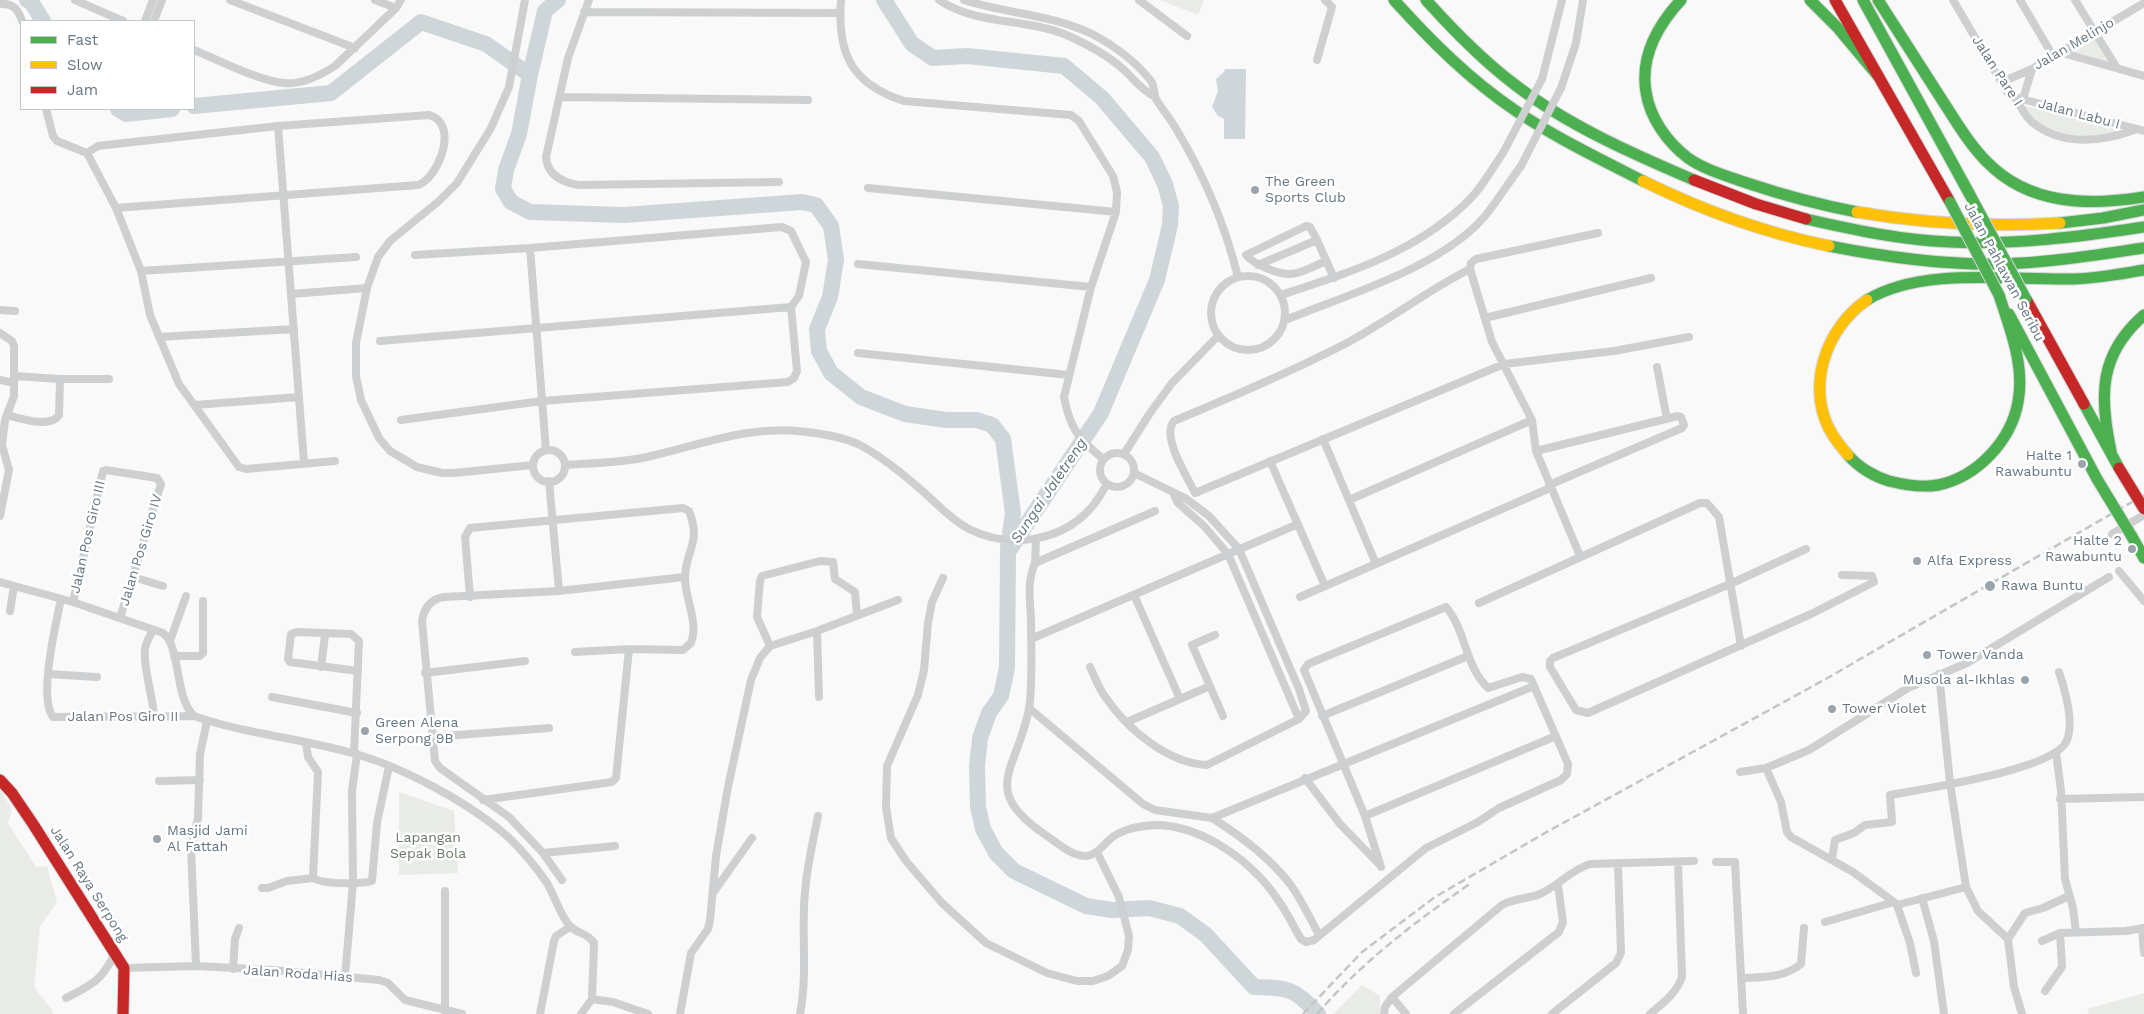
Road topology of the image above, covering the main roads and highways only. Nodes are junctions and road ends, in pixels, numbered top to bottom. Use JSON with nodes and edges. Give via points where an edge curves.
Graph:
{"nodes":[{"id":1,"x":1394,"y":0,"type":"edge"},
{"id":2,"x":1426,"y":0,"type":"edge"},
{"id":3,"x":1681,"y":0,"type":"edge"},
{"id":4,"x":1810,"y":0,"type":"edge"},
{"id":5,"x":1835,"y":0,"type":"edge"},
{"id":6,"x":1863,"y":0,"type":"edge"},
{"id":7,"x":1878,"y":0,"type":"edge"},
{"id":8,"x":1878,"y":76,"type":"junction"},
{"id":9,"x":2144,"y":197,"type":"edge"},
{"id":10,"x":2144,"y":210,"type":"edge"},
{"id":11,"x":2144,"y":227,"type":"edge"},
{"id":12,"x":2144,"y":248,"type":"edge"},
{"id":13,"x":2144,"y":270,"type":"edge"},
{"id":14,"x":1999,"y":295,"type":"junction"},
{"id":15,"x":2144,"y":315,"type":"edge"},
{"id":16,"x":2111,"y":451,"type":"junction"},
{"id":17,"x":2144,"y":509,"type":"edge"},
{"id":18,"x":2144,"y":558,"type":"edge"},
{"id":19,"x":0,"y":780,"type":"edge"},
{"id":20,"x":123,"y":1014,"type":"edge"}],
"edges":[{"from":1,"to":12,"type":"main road","via":[[1441,52],[1516,111],[1575,147],[1638,179],[1715,213],[1778,235],[1844,250],[1918,260],[1998,264]]},
{"from":2,"to":11,"type":"main road","via":[[1459,36],[1543,104],[1647,160],[1723,194],[1784,215],[1848,230],[1911,238],[1998,243],[2080,237]]},
{"from":3,"to":10,"type":"main road","via":[[1653,36],[1646,60],[1645,87],[1650,112],[1661,132],[1696,163],[1820,205],[1924,221],[2037,225]]},
{"from":4,"to":8,"type":"main road","via":[[1826,13]]},
{"from":5,"to":8,"type":"main road","name":"Jalan Pahlawan Seribu"},
{"from":6,"to":16,"type":"main road","name":"Jalan Pahlawan Seribu","bridge":true},
{"from":7,"to":9,"type":"main road","via":[[1967,137],[2006,179],[2034,193],[2073,201],[2090,203]]},
{"from":8,"to":14,"type":"main road","name":"Jalan Pahlawan Seribu","bridge":true},
{"from":13,"to":14,"type":"main road","via":[[2072,279],[1931,281],[1895,287],[1875,295],[1851,311],[1833,334],[1823,358],[1819,384],[1821,407],[1829,432],[1843,453],[1866,472],[1907,486],[1937,486],[1983,464],[2011,425],[2019,396],[2018,364]]},
{"from":14,"to":18,"type":"main road","name":"Jalan Pahlawan Seribu","bridge":true,"via":[[2097,479]]},
{"from":15,"to":16,"type":"main road","via":[[2120,337],[2109,362],[2103,410]]},
{"from":16,"to":17,"type":"main road","name":"Jalan Pahlawan Seribu","bridge":true},
{"from":19,"to":20,"type":"main road","name":"Jalan Raya Serpong","via":[[33,824],[124,968]]}]}
